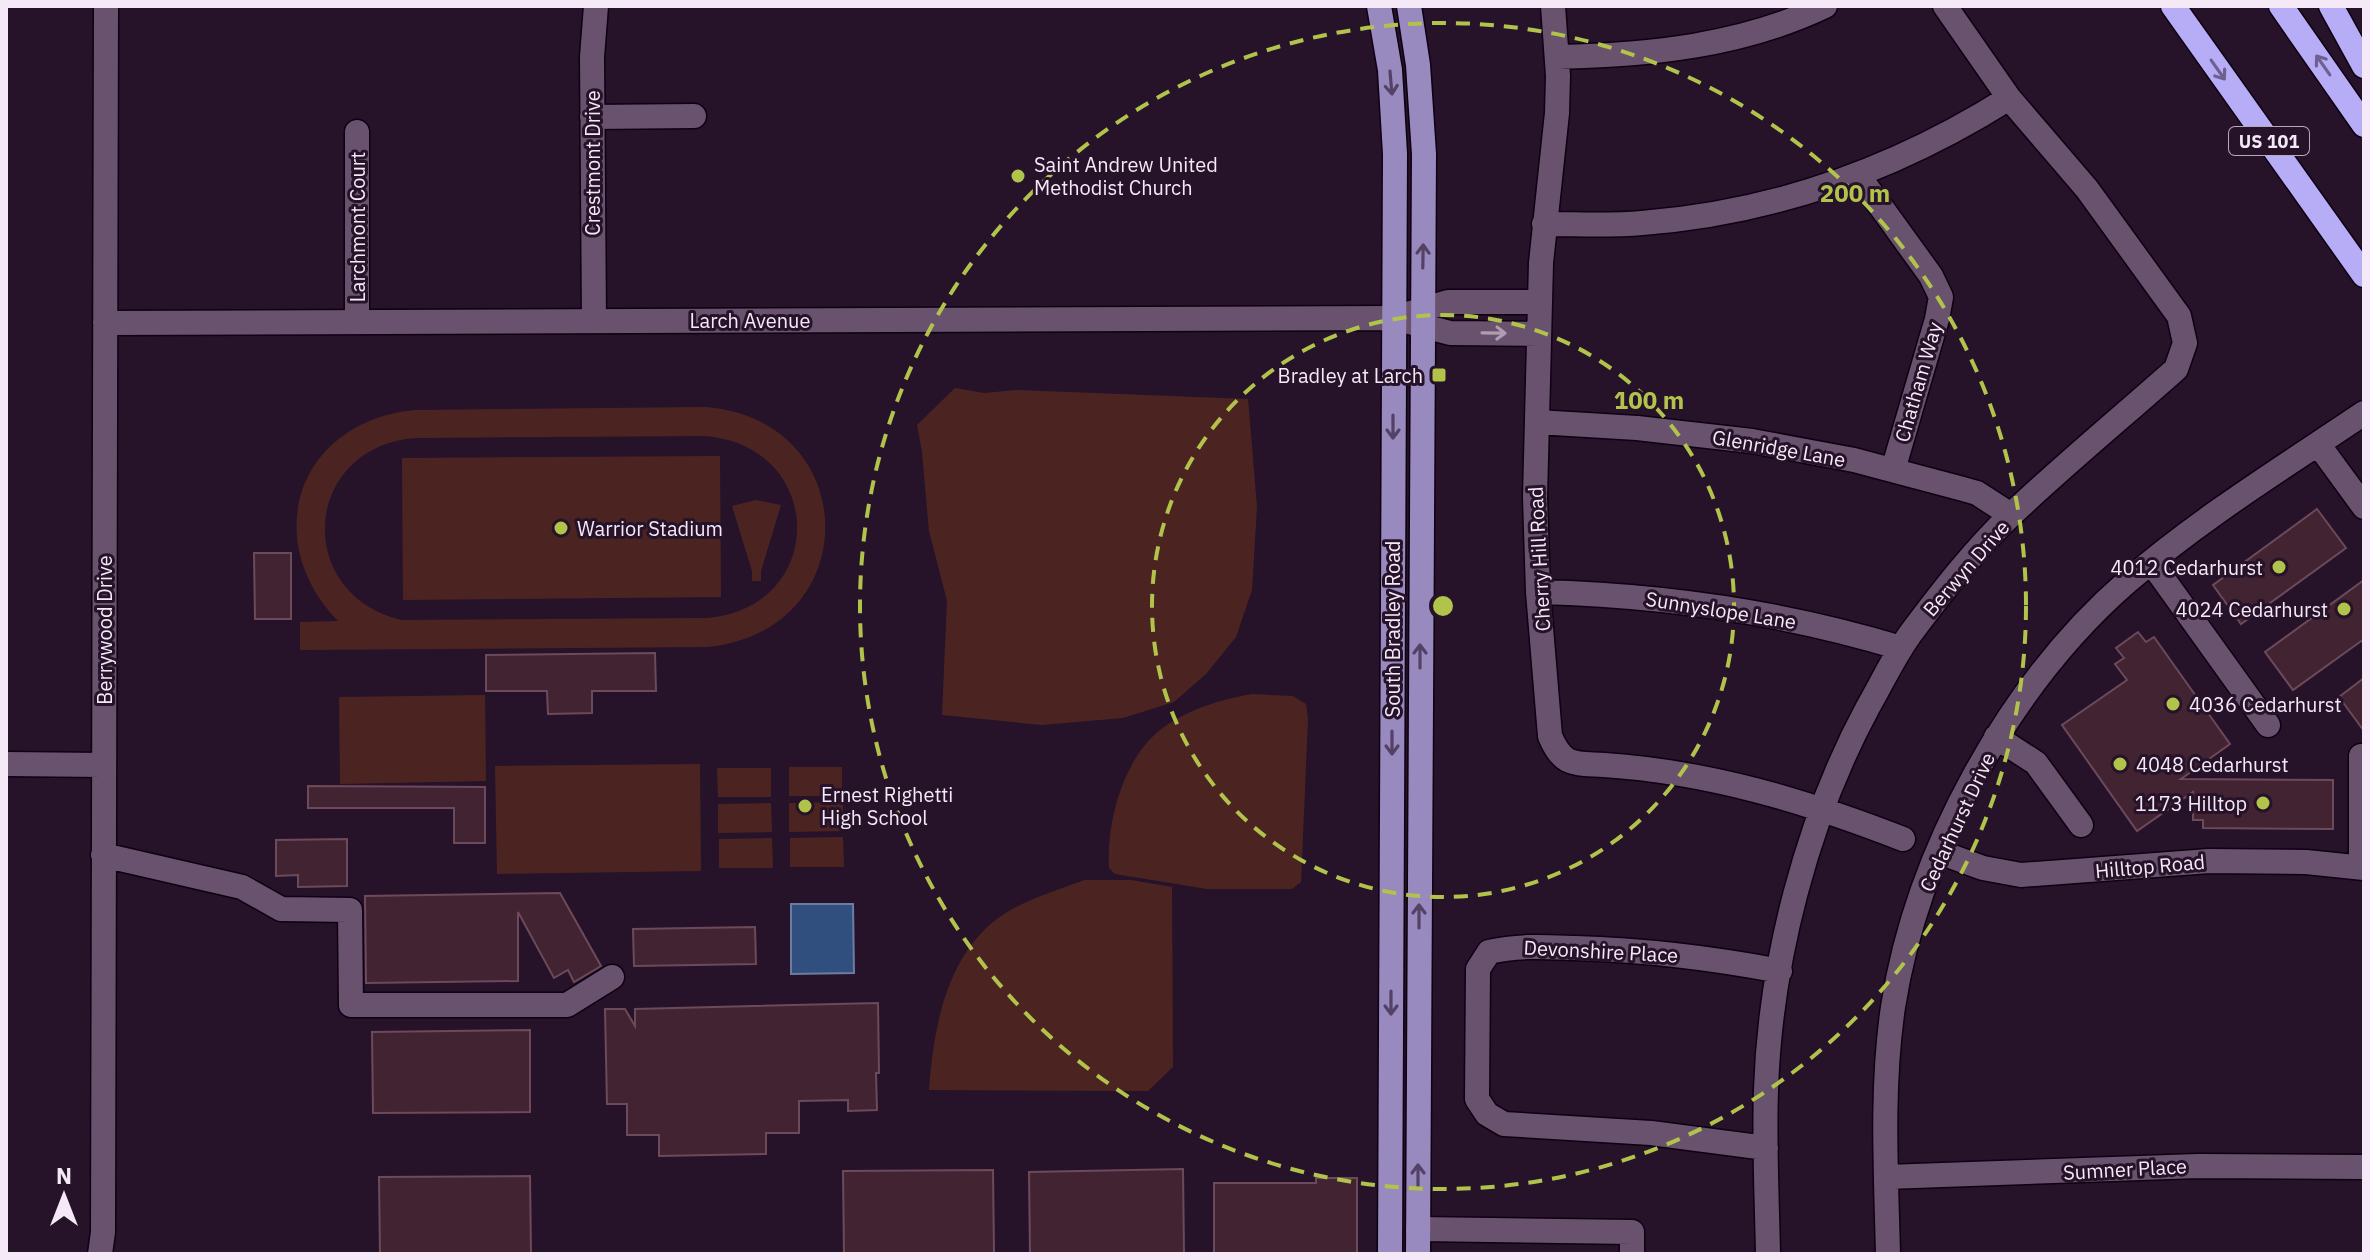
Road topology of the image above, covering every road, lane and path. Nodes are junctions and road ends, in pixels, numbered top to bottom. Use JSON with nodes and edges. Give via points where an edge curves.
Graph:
{"nodes":[{"id":1,"x":106,"y":6,"type":"edge"},
{"id":2,"x":596,"y":6,"type":"edge"},
{"id":3,"x":1379,"y":6,"type":"edge"},
{"id":4,"x":1409,"y":6,"type":"edge"},
{"id":5,"x":1553,"y":6,"type":"edge"},
{"id":6,"x":1825,"y":6,"type":"edge"},
{"id":7,"x":1945,"y":6,"type":"edge"},
{"id":8,"x":2173,"y":6,"type":"edge"},
{"id":9,"x":2281,"y":6,"type":"edge"},
{"id":10,"x":2331,"y":6,"type":"edge"},
{"id":11,"x":1557,"y":57,"type":"junction"},
{"id":12,"x":2364,"y":66,"type":"edge"},
{"id":13,"x":2009,"y":98,"type":"junction"},
{"id":14,"x":694,"y":116,"type":"dead end"},
{"id":15,"x":592,"y":117,"type":"junction"},
{"id":16,"x":2364,"y":125,"type":"edge"},
{"id":17,"x":357,"y":132,"type":"dead end"},
{"id":18,"x":1858,"y":175,"type":"junction"},
{"id":19,"x":1544,"y":224,"type":"junction"},
{"id":20,"x":2364,"y":275,"type":"edge"},
{"id":21,"x":1540,"y":302,"type":"junction"},
{"id":22,"x":1394,"y":318,"type":"junction"},
{"id":23,"x":1422,"y":318,"type":"junction"},
{"id":24,"x":594,"y":321,"type":"junction"},
{"id":25,"x":357,"y":322,"type":"junction"},
{"id":26,"x":105,"y":323,"type":"junction"},
{"id":27,"x":1539,"y":334,"type":"junction"},
{"id":28,"x":2364,"y":413,"type":"edge"},
{"id":29,"x":1537,"y":422,"type":"junction"},
{"id":30,"x":2318,"y":444,"type":"junction"},
{"id":31,"x":1893,"y":470,"type":"junction"},
{"id":32,"x":2364,"y":507,"type":"edge"},
{"id":33,"x":2011,"y":515,"type":"junction"},
{"id":34,"x":2151,"y":562,"type":"junction"},
{"id":35,"x":1538,"y":592,"type":"junction"},
{"id":36,"x":1901,"y":648,"type":"junction"},
{"id":37,"x":2268,"y":725,"type":"dead end"},
{"id":38,"x":1996,"y":737,"type":"junction"},
{"id":39,"x":2361,"y":756,"type":"dead end"},
{"id":40,"x":6,"y":764,"type":"edge"},
{"id":41,"x":103,"y":765,"type":"junction"},
{"id":42,"x":1822,"y":808,"type":"junction"},
{"id":43,"x":2081,"y":825,"type":"dead end"},
{"id":44,"x":1903,"y":839,"type":"dead end"},
{"id":45,"x":1939,"y":852,"type":"junction"},
{"id":46,"x":103,"y":855,"type":"junction"},
{"id":47,"x":2362,"y":868,"type":"edge"},
{"id":48,"x":1780,"y":971,"type":"junction"},
{"id":49,"x":612,"y":977,"type":"dead end"},
{"id":50,"x":1766,"y":1148,"type":"junction"},
{"id":51,"x":2364,"y":1167,"type":"edge"},
{"id":52,"x":1886,"y":1177,"type":"junction"},
{"id":53,"x":1418,"y":1229,"type":"junction"},
{"id":54,"x":1553,"y":1242,"type":"edge"},
{"id":55,"x":100,"y":1254,"type":"edge"},
{"id":56,"x":1390,"y":1254,"type":"edge"},
{"id":57,"x":1418,"y":1254,"type":"edge"},
{"id":58,"x":1632,"y":1254,"type":"edge"},
{"id":59,"x":1768,"y":1254,"type":"edge"},
{"id":60,"x":1888,"y":1254,"type":"edge"}],
"edges":[{"from":1,"to":26,"type":"street","name":"Berrywood Drive"},
{"from":2,"to":15,"type":"street","name":"Crestmont Drive"},
{"from":3,"to":22,"type":"main road","name":"South Bradley Road","one_way":true,"via":[[1394,119]]},
{"from":23,"to":4,"type":"main road","name":"South Bradley Road","one_way":true,"via":[[1423,113]]},
{"from":5,"to":11,"type":"street","name":"Cherry Hill Road"},
{"from":6,"to":11,"type":"street","via":[[1702,46]]},
{"from":7,"to":13,"type":"street","name":"Berwyn Drive"},
{"from":8,"to":20,"type":"highway","number":"US 101","one_way":true},
{"from":16,"to":9,"type":"highway","one_way":true},
{"from":10,"to":12,"type":"highway"},
{"from":11,"to":19,"type":"street","name":"Cherry Hill Road","via":[[1557,113]]},
{"from":13,"to":18,"type":"street","via":[[1935,142]]},
{"from":13,"to":33,"type":"street","name":"Berwyn Drive","via":[[2087,189],[2179,316],[2185,343],[2176,369]]},
{"from":14,"to":15,"type":"street"},
{"from":15,"to":24,"type":"street","name":"Crestmont Drive"},
{"from":17,"to":25,"type":"street","name":"Larchmont Court"},
{"from":18,"to":19,"type":"street","via":[[1738,210],[1689,218]]},
{"from":18,"to":31,"type":"street","name":"Chatham Way","via":[[1941,297]]},
{"from":19,"to":21,"type":"street","name":"Cherry Hill Road"},
{"from":21,"to":23,"type":"street","via":[[1448,302]]},
{"from":21,"to":27,"type":"street","name":"Cherry Hill Road"},
{"from":22,"to":23,"type":"street","name":"Larch Avenue"},
{"from":22,"to":24,"type":"street","name":"Larch Avenue"},
{"from":22,"to":56,"type":"main road","name":"South Bradley Road","one_way":true},
{"from":23,"to":27,"type":"street","name":"Larch Avenue","one_way":true,"via":[[1450,333]]},
{"from":53,"to":23,"type":"main road","name":"South Bradley Road","one_way":true},
{"from":24,"to":25,"type":"street","name":"Larch Avenue"},
{"from":25,"to":26,"type":"street","name":"Larch Avenue"},
{"from":26,"to":41,"type":"street","name":"Berrywood Drive"},
{"from":27,"to":29,"type":"street","name":"Cherry Hill Road"},
{"from":28,"to":30,"type":"street","name":"Cedarhurst Drive"},
{"from":29,"to":31,"type":"street","name":"Glenridge Lane","via":[[1752,441]]},
{"from":29,"to":35,"type":"street","name":"Cherry Hill Road"},
{"from":30,"to":32,"type":"street"},
{"from":30,"to":34,"type":"street","name":"Cedarhurst Drive"},
{"from":31,"to":33,"type":"street","name":"Glenridge Lane","via":[[1977,493]]},
{"from":33,"to":36,"type":"street","name":"Berwyn Drive"},
{"from":34,"to":37,"type":"street"},
{"from":34,"to":38,"type":"street","name":"Cedarhurst Drive","via":[[2063,646]]},
{"from":35,"to":36,"type":"street","name":"Sunnyslope Lane","via":[[1711,605],[1802,621]]},
{"from":35,"to":42,"type":"street","name":"Cherry Hill Road","via":[[1550,736],[1558,754],[1573,763],[1710,779]]},
{"from":36,"to":42,"type":"street","name":"Berwyn Drive","via":[[1858,725]]},
{"from":38,"to":43,"type":"street","via":[[2036,763]]},
{"from":38,"to":45,"type":"street","name":"Cedarhurst Drive"},
{"from":39,"to":47,"type":"street"},
{"from":40,"to":41,"type":"street"},
{"from":41,"to":46,"type":"street","name":"Berrywood Drive"},
{"from":42,"to":44,"type":"street","name":"Cherry Hill Road"},
{"from":42,"to":48,"type":"street","name":"Berwyn Drive"},
{"from":45,"to":47,"type":"street","name":"Hilltop Road","via":[[2021,875],[2209,861]]},
{"from":45,"to":52,"type":"street","name":"Cedarhurst Drive","via":[[1914,919],[1894,1004],[1886,1077]]},
{"from":46,"to":49,"type":"street","via":[[242,887],[281,909],[350,910],[351,1005],[567,1005]]},
{"from":46,"to":55,"type":"street","name":"Berrywood Drive"},
{"from":48,"to":50,"type":"street","name":"Berwyn Drive","via":[[1769,1048]]},
{"from":48,"to":50,"type":"street","name":"Devonshire Place","via":[[1674,954],[1512,946],[1489,952],[1478,969],[1477,1099],[1487,1114],[1504,1124],[1651,1133]]},
{"from":50,"to":59,"type":"street","name":"Berwyn Drive"},
{"from":51,"to":52,"type":"street","name":"Sumner Place","via":[[2198,1166]]},
{"from":52,"to":60,"type":"street","name":"Cedarhurst Drive"},
{"from":53,"to":54,"type":"street"},
{"from":53,"to":57,"type":"main road","name":"South Bradley Road"},
{"from":54,"to":58,"type":"street","via":[[1632,1232]]}]}
